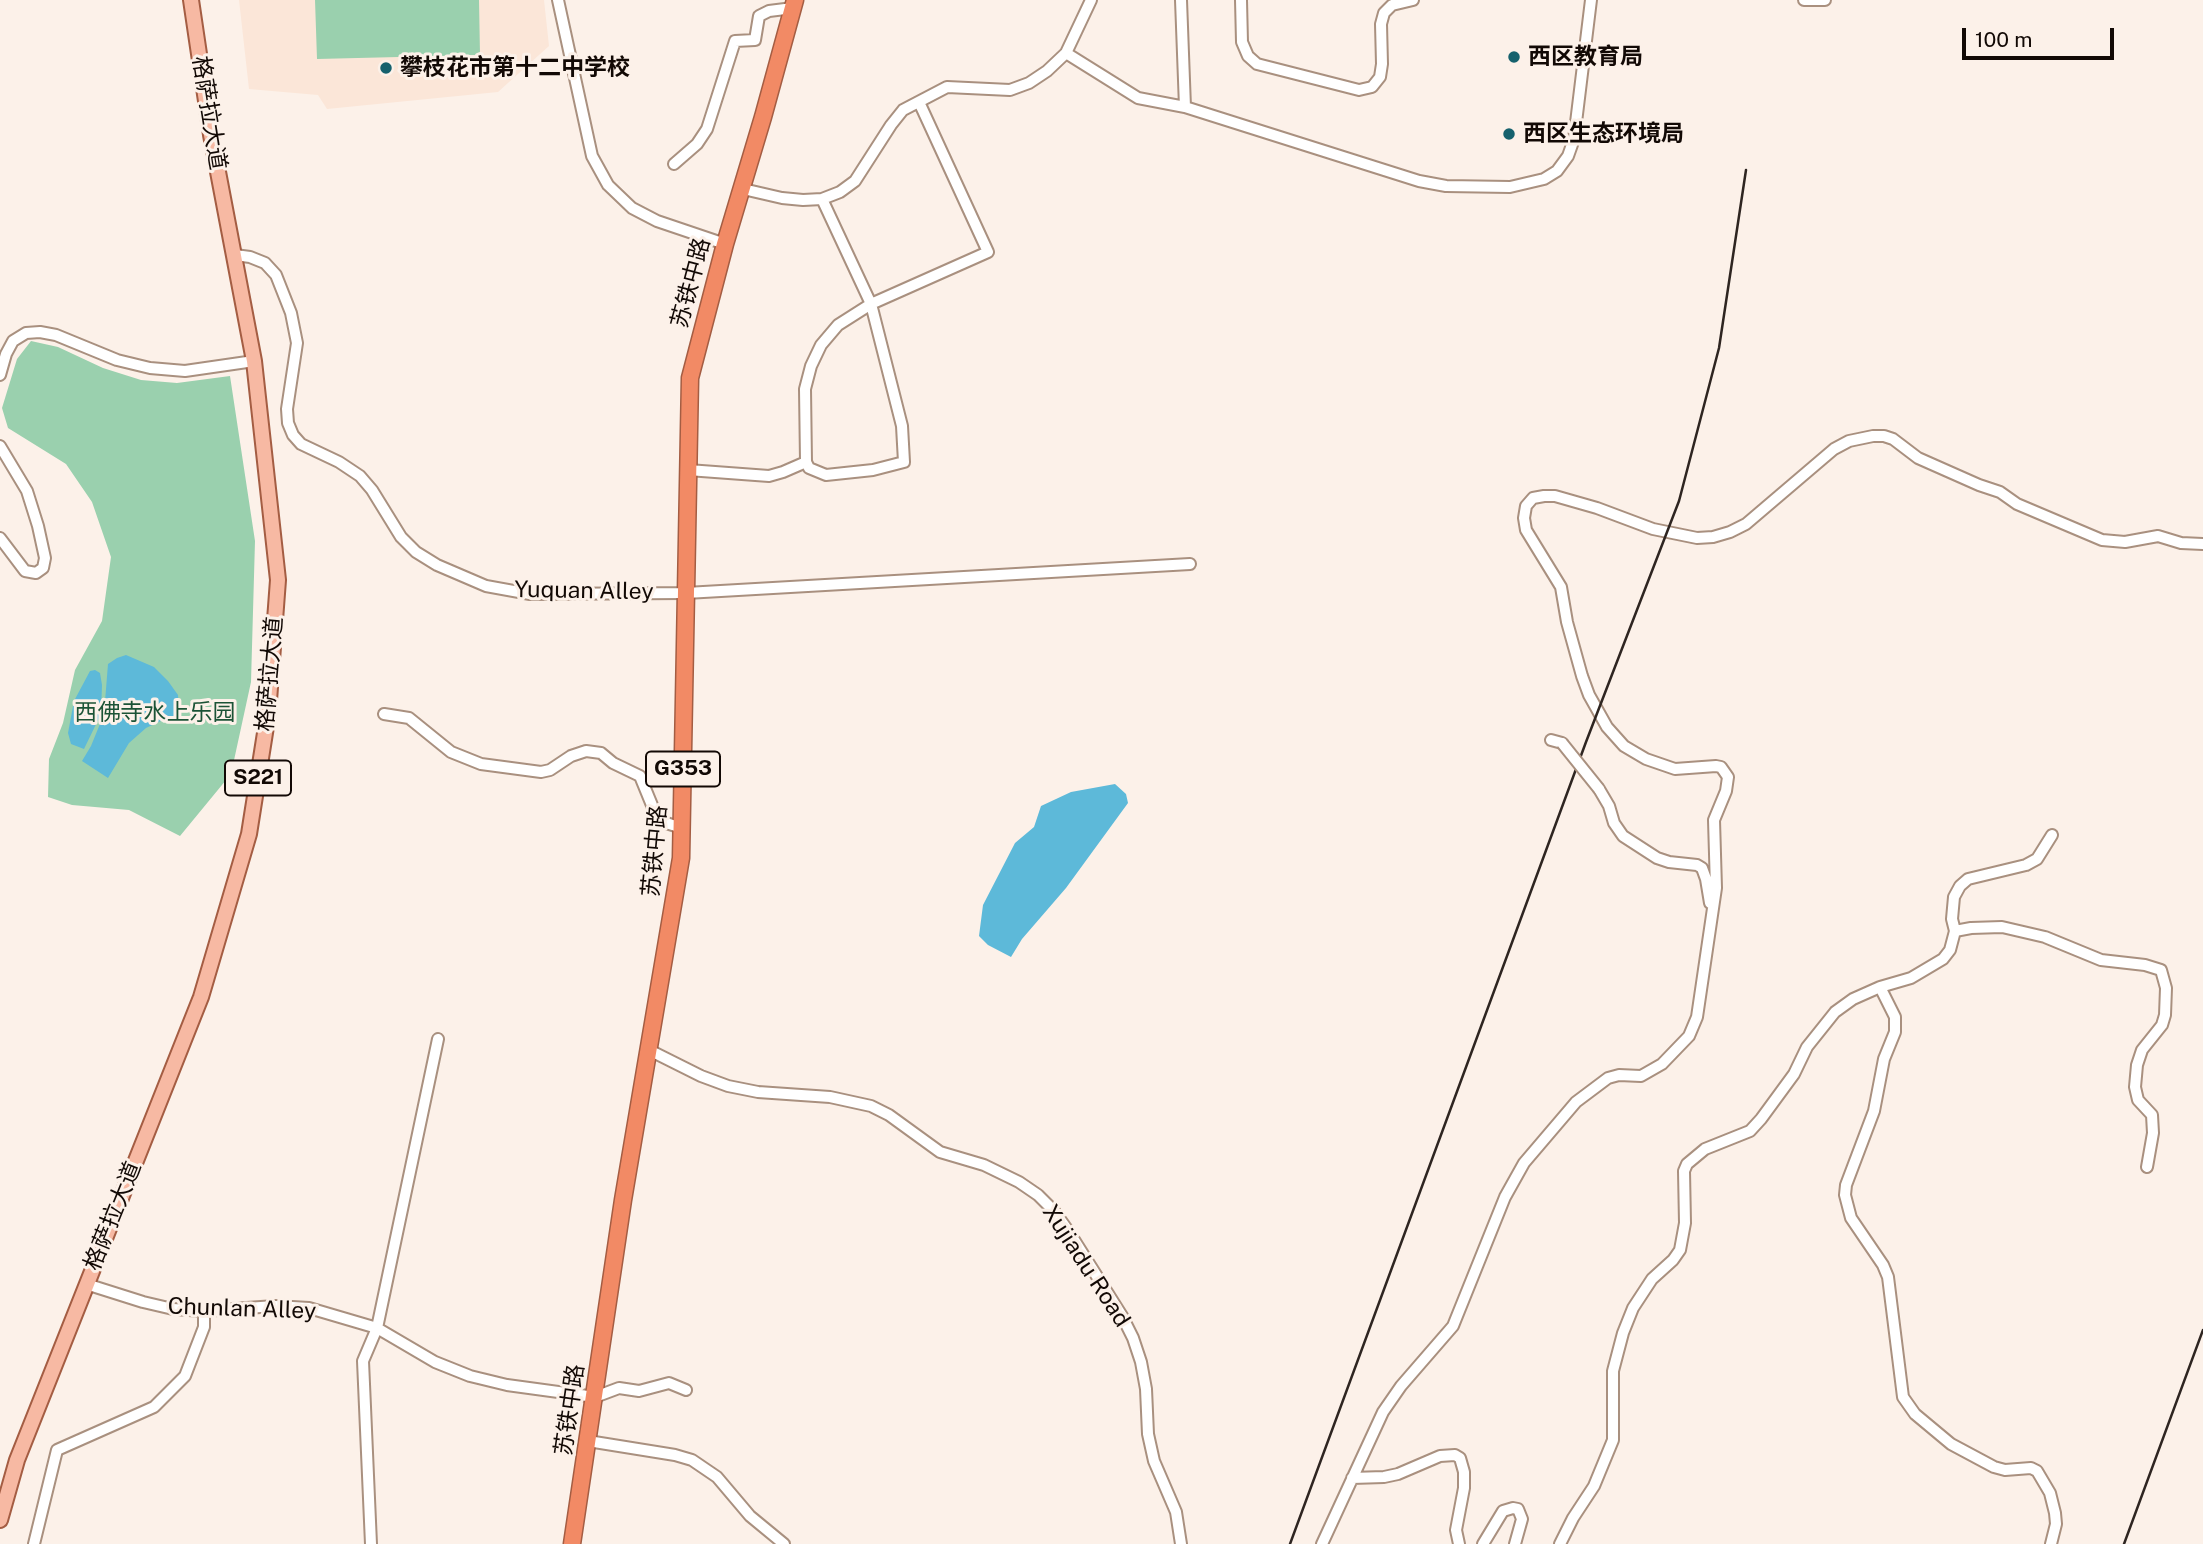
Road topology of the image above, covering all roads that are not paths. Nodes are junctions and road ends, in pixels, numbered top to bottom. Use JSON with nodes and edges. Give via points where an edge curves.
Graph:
{"nodes":[{"id":1,"x":191,"y":0,"type":"edge"},
{"id":2,"x":558,"y":0,"type":"edge"},
{"id":3,"x":1091,"y":0,"type":"edge"},
{"id":4,"x":1181,"y":0,"type":"edge"},
{"id":5,"x":1241,"y":0,"type":"edge"},
{"id":6,"x":1413,"y":0,"type":"edge"},
{"id":7,"x":1591,"y":0,"type":"edge"},
{"id":8,"x":1804,"y":0,"type":"edge"},
{"id":9,"x":1825,"y":0,"type":"edge"},
{"id":10,"x":794,"y":4,"type":"edge"},
{"id":11,"x":1066,"y":53,"type":"junction"},
{"id":12,"x":919,"y":102,"type":"junction"},
{"id":13,"x":1185,"y":107,"type":"junction"},
{"id":14,"x":674,"y":163,"type":"dead end"},
{"id":15,"x":743,"y":189,"type":"junction"},
{"id":16,"x":822,"y":198,"type":"junction"},
{"id":17,"x":725,"y":244,"type":"junction"},
{"id":18,"x":235,"y":255,"type":"junction"},
{"id":19,"x":872,"y":304,"type":"junction"},
{"id":20,"x":254,"y":362,"type":"junction"},
{"id":21,"x":0,"y":375,"type":"edge"},
{"id":22,"x":0,"y":446,"type":"edge"},
{"id":23,"x":806,"y":462,"type":"junction"},
{"id":24,"x":688,"y":470,"type":"junction"},
{"id":25,"x":0,"y":538,"type":"edge"},
{"id":26,"x":2203,"y":544,"type":"edge"},
{"id":27,"x":1189,"y":564,"type":"dead end"},
{"id":28,"x":686,"y":593,"type":"junction"},
{"id":29,"x":384,"y":714,"type":"dead end"},
{"id":30,"x":1556,"y":742,"type":"dead end"},
{"id":31,"x":682,"y":828,"type":"junction"},
{"id":32,"x":2052,"y":835,"type":"dead end"},
{"id":33,"x":1712,"y":916,"type":"junction"},
{"id":34,"x":1955,"y":931,"type":"junction"},
{"id":35,"x":1880,"y":987,"type":"junction"},
{"id":36,"x":438,"y":1039,"type":"dead end"},
{"id":37,"x":649,"y":1049,"type":"junction"},
{"id":38,"x":2147,"y":1167,"type":"dead end"},
{"id":39,"x":86,"y":1284,"type":"junction"},
{"id":40,"x":204,"y":1311,"type":"junction"},
{"id":41,"x":377,"y":1328,"type":"junction"},
{"id":42,"x":686,"y":1390,"type":"dead end"},
{"id":43,"x":595,"y":1397,"type":"junction"},
{"id":44,"x":588,"y":1441,"type":"junction"},
{"id":45,"x":1352,"y":1478,"type":"junction"},
{"id":46,"x":0,"y":1520,"type":"edge"},
{"id":47,"x":1456,"y":1530,"type":"junction"},
{"id":48,"x":34,"y":1544,"type":"edge"},
{"id":49,"x":371,"y":1544,"type":"edge"},
{"id":50,"x":572,"y":1544,"type":"edge"},
{"id":51,"x":784,"y":1544,"type":"edge"},
{"id":52,"x":1181,"y":1544,"type":"edge"},
{"id":53,"x":1322,"y":1544,"type":"edge"},
{"id":54,"x":1453,"y":1544,"type":"edge"},
{"id":55,"x":1460,"y":1544,"type":"edge"},
{"id":56,"x":1483,"y":1544,"type":"edge"},
{"id":57,"x":1515,"y":1544,"type":"edge"},
{"id":58,"x":1560,"y":1544,"type":"edge"},
{"id":59,"x":2051,"y":1544,"type":"edge"}],
"edges":[{"from":1,"to":18,"type":"main road","name":"格萨拉大道","number":"S221"},
{"from":2,"to":17,"type":"street","via":[[592,156],[608,185],[632,208],[657,221]]},
{"from":3,"to":11,"type":"street"},
{"from":4,"to":13,"type":"street"},
{"from":5,"to":6,"type":"street","via":[[1242,42],[1257,64],[1359,90],[1372,87],[1380,77],[1384,13],[1392,5]]},
{"from":7,"to":13,"type":"street","via":[[1574,139],[1557,171],[1528,184],[1476,188],[1419,181]]},
{"from":8,"to":9,"type":"street"},
{"from":10,"to":14,"type":"street","via":[[759,16],[755,40],[735,41],[707,129]]},
{"from":10,"to":15,"type":"highway","name":"苏铁中路","number":"G353"},
{"from":11,"to":12,"type":"street","via":[[1030,83],[1010,90],[947,87]]},
{"from":11,"to":13,"type":"street","via":[[1138,98]]},
{"from":12,"to":16,"type":"street","via":[[903,110],[855,181]]},
{"from":12,"to":19,"type":"street","via":[[988,252]]},
{"from":15,"to":16,"type":"street","via":[[782,198]]},
{"from":15,"to":17,"type":"highway","name":"苏铁中路","number":"G353"},
{"from":16,"to":19,"type":"street"},
{"from":17,"to":24,"type":"highway","name":"苏铁中路","number":"G353","via":[[690,378]]},
{"from":18,"to":20,"type":"main road","name":"格萨拉大道","number":"S221"},
{"from":18,"to":28,"type":"street","name":"Yuquan Alley","via":[[265,263],[276,275],[291,313],[296,343],[287,409],[293,435],[301,444],[360,476],[416,552],[455,574],[507,591]]},
{"from":19,"to":23,"type":"street","via":[[838,325],[811,366],[806,389]]},
{"from":19,"to":23,"type":"street","via":[[902,426],[904,462],[826,475],[808,468]]},
{"from":20,"to":21,"type":"street","via":[[184,371],[150,368],[40,332],[13,341]]},
{"from":20,"to":39,"type":"main road","name":"格萨拉大道","number":"S221","via":[[278,580],[268,714],[249,834],[201,997]]},
{"from":22,"to":25,"type":"street","via":[[27,491],[45,558],[43,568],[36,573],[24,571]]},
{"from":23,"to":24,"type":"street","via":[[769,476]]},
{"from":24,"to":28,"type":"highway","name":"苏铁中路","number":"G353"},
{"from":26,"to":33,"type":"street","via":[[2158,536],[2125,542],[2102,540],[1918,458],[1884,436],[1849,441],[1834,449],[1746,524],[1713,537],[1653,528],[1555,496],[1533,498],[1526,506],[1526,530],[1561,587],[1582,676],[1606,727],[1624,746],[1646,759],[1675,769],[1721,767],[1728,777],[1714,820],[1717,867]]},
{"from":27,"to":28,"type":"street","name":"Yuquan Alley"},
{"from":28,"to":31,"type":"highway","name":"苏铁中路","number":"G353"},
{"from":29,"to":31,"type":"street","via":[[409,718],[451,752],[481,764],[541,772],[586,751],[601,753],[640,776],[656,815]]},
{"from":30,"to":33,"type":"street","bridge":true,"via":[[1599,789],[1623,836],[1657,858],[1702,868]]},
{"from":31,"to":37,"type":"highway","name":"苏铁中路","number":"G353"},
{"from":32,"to":34,"type":"street","via":[[2037,859],[2026,865],[1968,879],[1954,897]]},
{"from":33,"to":45,"type":"street","via":[[1697,1017],[1689,1036],[1655,1070],[1608,1079],[1576,1102],[1524,1163],[1505,1197],[1454,1326],[1383,1412]]},
{"from":34,"to":35,"type":"street","via":[[1943,960],[1911,978]]},
{"from":34,"to":38,"type":"street","via":[[2002,927],[2045,937],[2101,960],[2161,970],[2165,1015],[2142,1050],[2135,1087],[2138,1100],[2152,1115]]},
{"from":35,"to":58,"type":"street","via":[[1835,1012],[1750,1131],[1705,1149],[1686,1164],[1680,1250],[1633,1308],[1614,1371],[1613,1440],[1594,1486]]},
{"from":35,"to":59,"type":"street","via":[[1895,1017],[1895,1032],[1845,1195],[1851,1218],[1888,1277],[1903,1396],[1915,1414],[1951,1444],[2005,1470],[2037,1471],[2055,1513]]},
{"from":36,"to":41,"type":"street"},
{"from":37,"to":43,"type":"highway","name":"苏铁中路","number":"G353"},
{"from":37,"to":52,"type":"street","name":"Xujiadu Road","via":[[728,1086],[870,1106],[940,1152],[984,1165],[1038,1195],[1069,1232],[1133,1338],[1146,1389],[1154,1461],[1176,1512]]},
{"from":39,"to":40,"type":"street","name":"Chunlan Alley","via":[[173,1309]]},
{"from":39,"to":46,"type":"main road","name":"格萨拉大道","number":"S221","via":[[17,1460]]},
{"from":40,"to":41,"type":"street","name":"Chunlan Alley","via":[[309,1308]]},
{"from":40,"to":48,"type":"street","via":[[204,1327],[185,1376],[155,1407],[57,1450]]},
{"from":41,"to":43,"type":"street","name":"Chunlan Alley","via":[[435,1362],[470,1376]]},
{"from":41,"to":49,"type":"street","via":[[363,1361]]},
{"from":42,"to":43,"type":"street","via":[[669,1383],[639,1391],[619,1388]]},
{"from":43,"to":44,"type":"highway","name":"苏铁中路","number":"G353"},
{"from":44,"to":50,"type":"highway","name":"苏铁中路","number":"G353"},
{"from":44,"to":51,"type":"street","via":[[692,1460],[717,1477],[750,1516]]},
{"from":45,"to":47,"type":"street","via":[[1398,1475],[1440,1456],[1455,1455],[1464,1472]]},
{"from":45,"to":53,"type":"street"},
{"from":47,"to":54,"type":"street"},
{"from":47,"to":55,"type":"street"},
{"from":56,"to":57,"type":"street","via":[[1503,1511],[1513,1508],[1522,1518]]}]}
